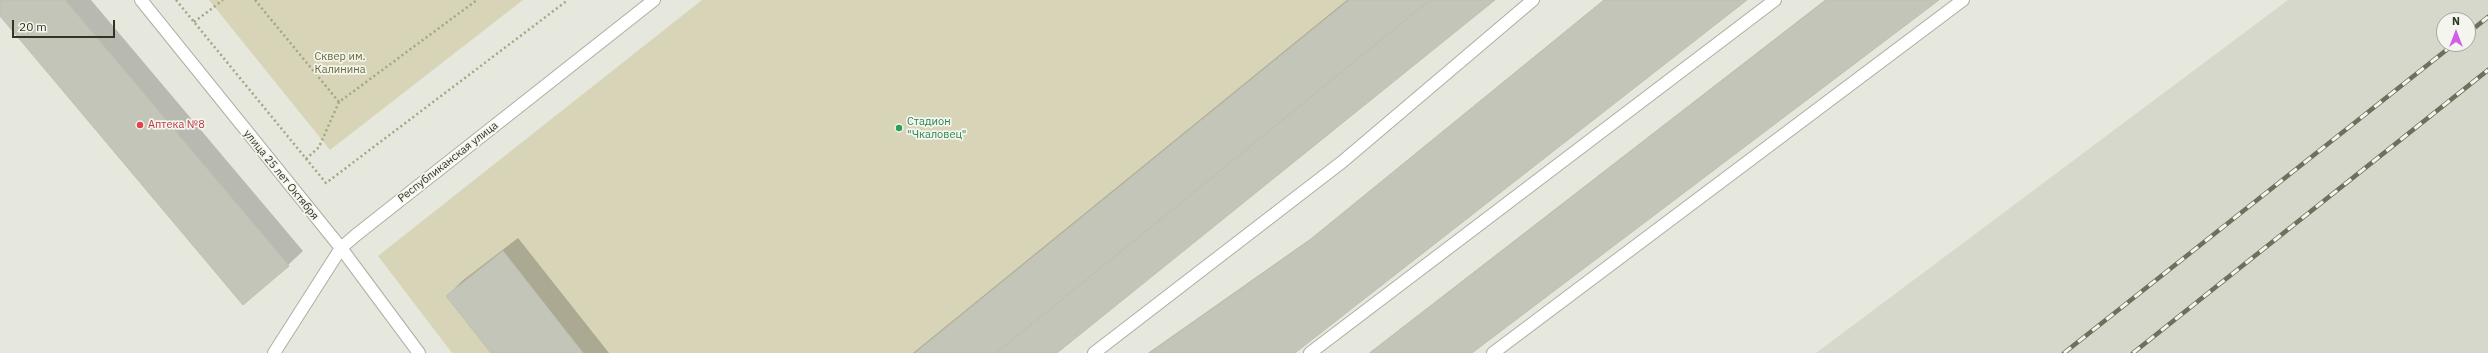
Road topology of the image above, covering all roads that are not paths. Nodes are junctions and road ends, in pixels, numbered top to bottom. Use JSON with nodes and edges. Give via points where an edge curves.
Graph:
{"nodes":[{"id":1,"x":141,"y":0,"type":"edge"},
{"id":2,"x":654,"y":0,"type":"edge"},
{"id":3,"x":1533,"y":0,"type":"edge"},
{"id":4,"x":1775,"y":0,"type":"edge"},
{"id":5,"x":1963,"y":0,"type":"edge"},
{"id":6,"x":341,"y":248,"type":"junction"},
{"id":7,"x":274,"y":353,"type":"edge"},
{"id":8,"x":419,"y":353,"type":"edge"},
{"id":9,"x":1094,"y":353,"type":"edge"},
{"id":10,"x":1310,"y":353,"type":"edge"},
{"id":11,"x":1493,"y":353,"type":"edge"}],
"edges":[{"from":1,"to":6,"type":"street","name":"улица 25 лет Октября"},
{"from":2,"to":6,"type":"street","name":"Республиканская улица"},
{"from":3,"to":9,"type":"street","via":[[1342,162]]},
{"from":4,"to":10,"type":"street"},
{"from":5,"to":11,"type":"street"},
{"from":6,"to":7,"type":"street","name":"Республиканская улица"},
{"from":6,"to":8,"type":"street","name":"улица 25 лет Октября"}]}
